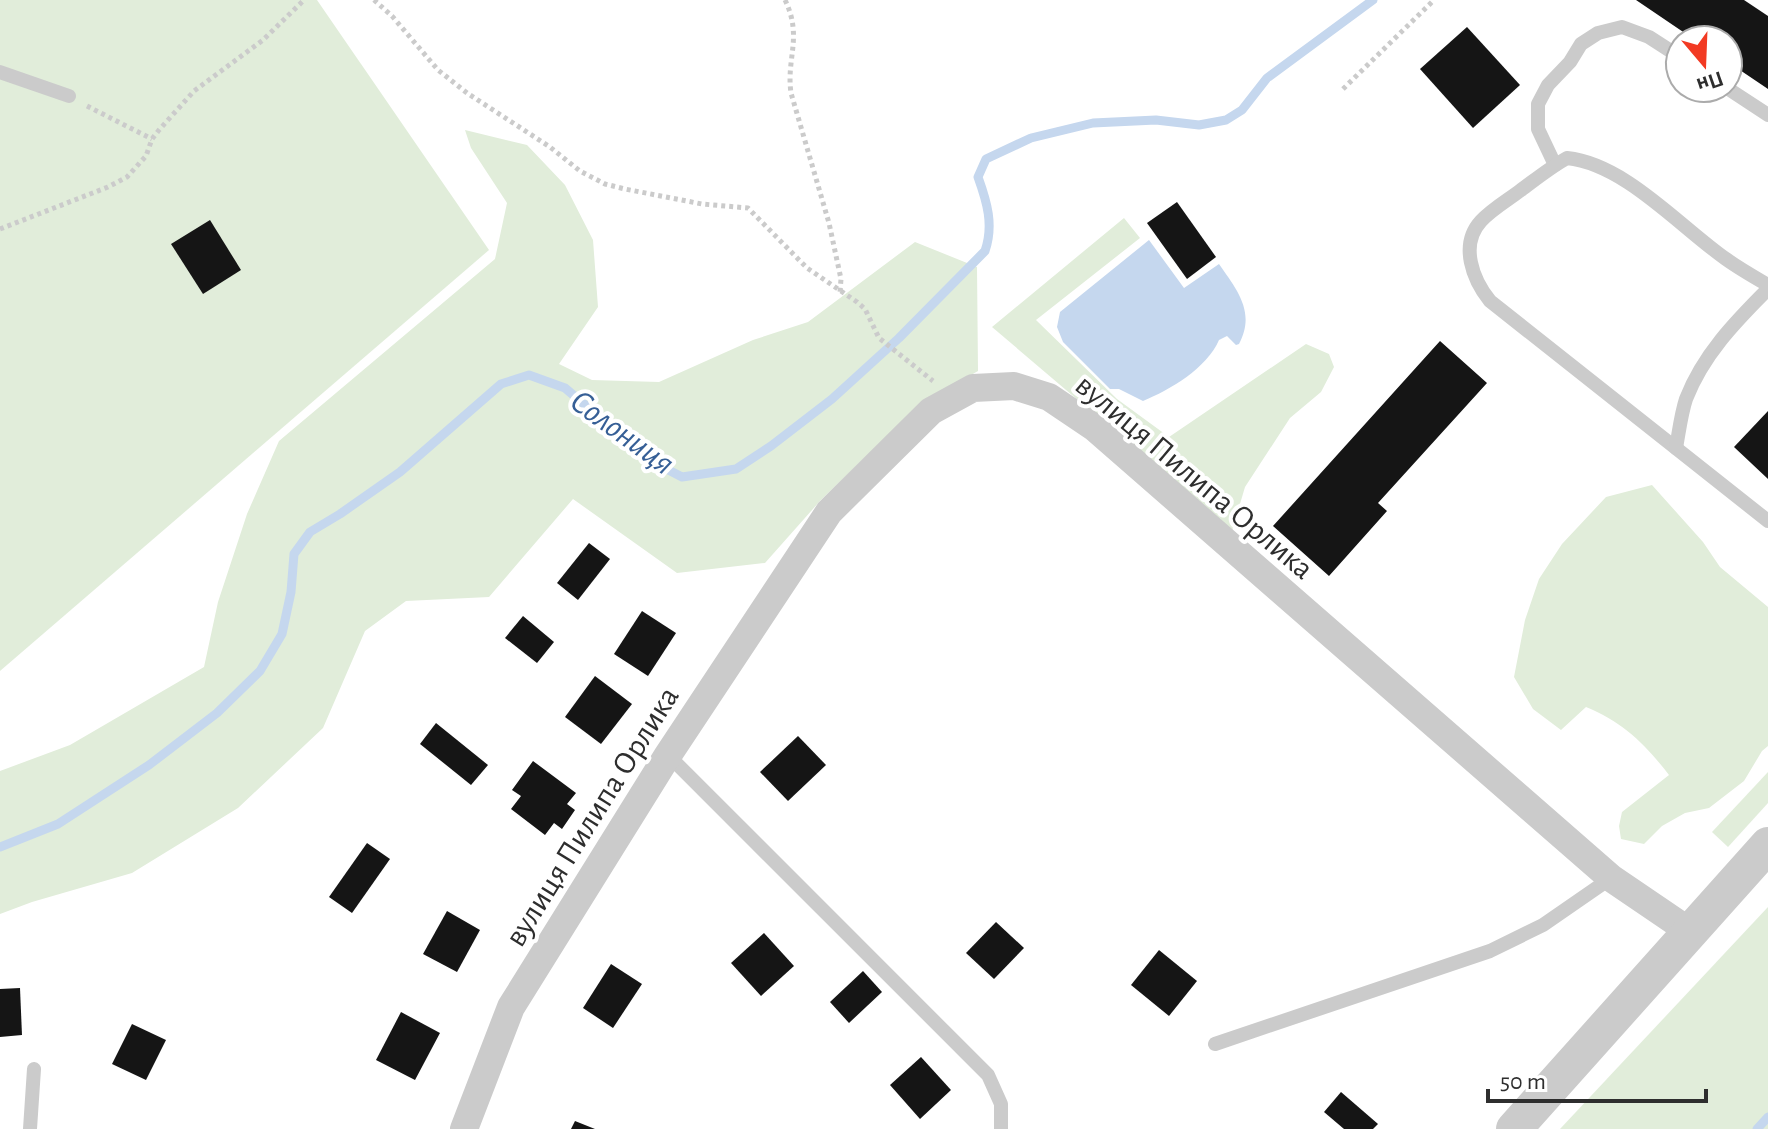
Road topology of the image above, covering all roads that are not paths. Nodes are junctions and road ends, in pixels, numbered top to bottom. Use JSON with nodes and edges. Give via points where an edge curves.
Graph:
{"nodes":[{"id":1,"x":1664,"y":47,"type":"edge"},
{"id":2,"x":0,"y":72,"type":"edge"},
{"id":3,"x":69,"y":96,"type":"road end"},
{"id":4,"x":1744,"y":99,"type":"edge"},
{"id":5,"x":1768,"y":115,"type":"edge"},
{"id":6,"x":1555,"y":165,"type":"junction"},
{"id":7,"x":1768,"y":287,"type":"edge"},
{"id":8,"x":1676,"y":448,"type":"junction"},
{"id":9,"x":1768,"y":521,"type":"edge"},
{"id":10,"x":668,"y":755,"type":"junction"},
{"id":11,"x":1768,"y":845,"type":"edge"},
{"id":12,"x":1611,"y":878,"type":"junction"},
{"id":13,"x":1689,"y":931,"type":"junction"},
{"id":14,"x":1215,"y":1044,"type":"dead end"},
{"id":15,"x":34,"y":1069,"type":"dead end"},
{"id":16,"x":30,"y":1129,"type":"edge"},
{"id":17,"x":464,"y":1129,"type":"edge"},
{"id":18,"x":1001,"y":1129,"type":"edge"},
{"id":19,"x":1514,"y":1129,"type":"edge"}],
"edges":[{"from":1,"to":6,"type":"lane","via":[[1622,27],[1581,44],[1538,104],[1538,129]]},
{"from":2,"to":3,"type":"lane"},
{"from":4,"to":5,"type":"lane"},
{"from":6,"to":7,"type":"lane","via":[[1578,159],[1612,171]]},
{"from":6,"to":8,"type":"lane","via":[[1479,223],[1470,247],[1478,286],[1490,301]]},
{"from":7,"to":8,"type":"lane","via":[[1700,369],[1685,401]]},
{"from":8,"to":9,"type":"lane"},
{"from":10,"to":12,"type":"street","name":"вулиця Пилипа Орлика","via":[[829,512],[931,411],[973,388],[1014,386],[1049,397],[1095,428]]},
{"from":10,"to":17,"type":"street","name":"вулиця Пилипа Орлика","via":[[511,1007]]},
{"from":10,"to":18,"type":"lane","via":[[988,1075],[1001,1104]]},
{"from":11,"to":13,"type":"street"},
{"from":12,"to":13,"type":"street","name":"вулиця Пилипа Орлика"},
{"from":12,"to":14,"type":"lane","via":[[1543,925],[1490,951]]},
{"from":13,"to":19,"type":"street"},
{"from":15,"to":16,"type":"lane"}]}
